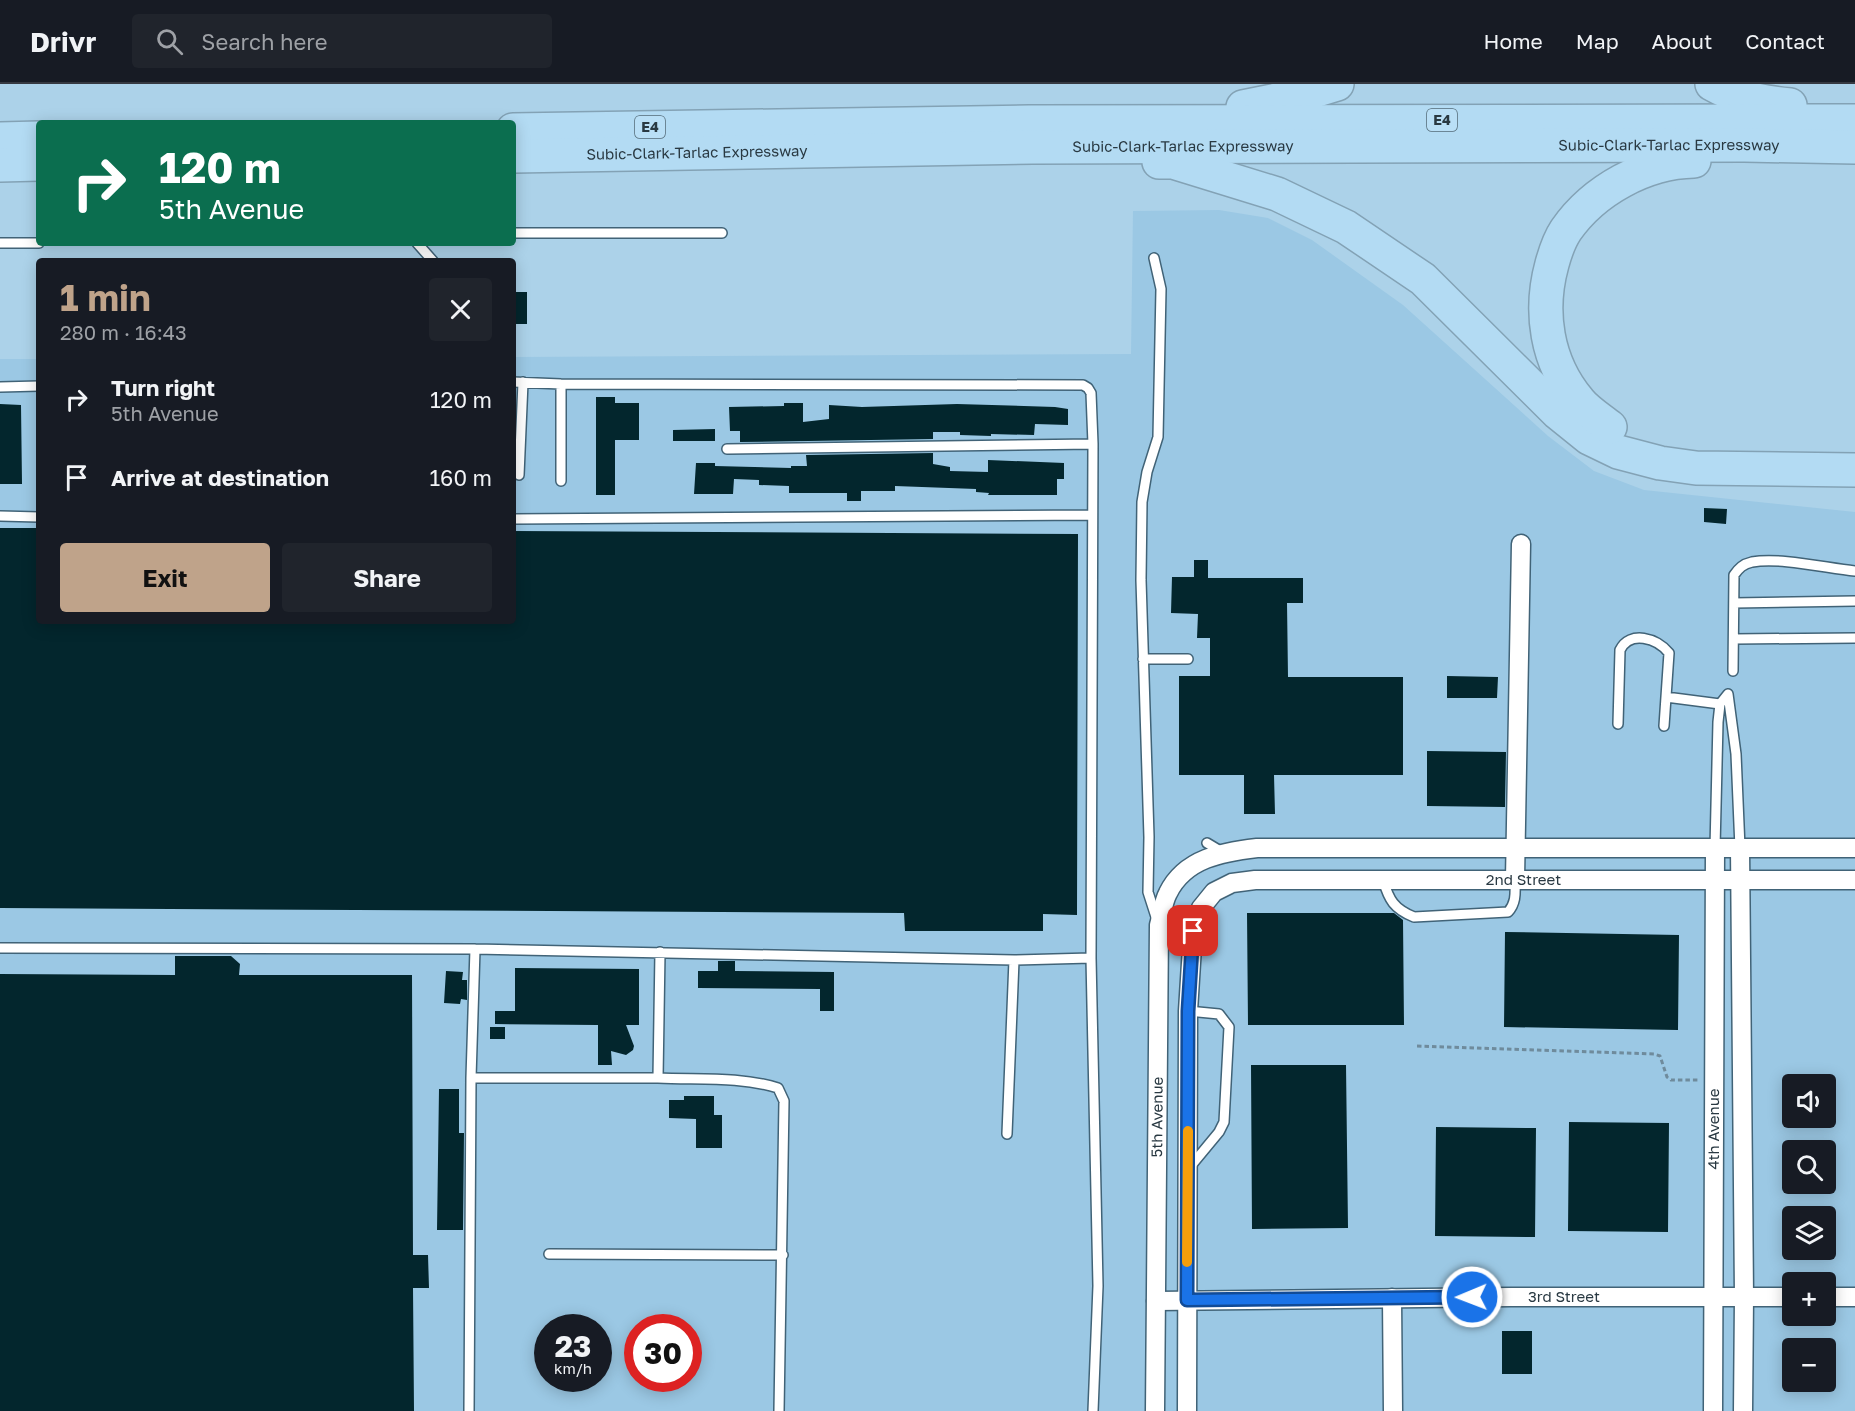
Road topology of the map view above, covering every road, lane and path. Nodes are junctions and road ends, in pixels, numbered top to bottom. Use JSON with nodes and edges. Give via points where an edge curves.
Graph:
{"nodes":[{"id":1,"x":1337,"y":84,"type":"edge"},
{"id":2,"x":1712,"y":84,"type":"edge"},
{"id":3,"x":1855,"y":106,"type":"edge"},
{"id":4,"x":1855,"y":121,"type":"edge"},
{"id":5,"x":516,"y":130,"type":"edge"},
{"id":6,"x":1031,"y":135,"type":"junction"},
{"id":7,"x":36,"y":138,"type":"edge"},
{"id":8,"x":0,"y":139,"type":"edge"},
{"id":9,"x":1844,"y":147,"type":"edge"},
{"id":10,"x":516,"y":156,"type":"edge"},
{"id":11,"x":36,"y":164,"type":"edge"},
{"id":12,"x":0,"y":165,"type":"edge"},
{"id":13,"x":516,"y":233,"type":"edge"},
{"id":14,"x":722,"y":233,"type":"dead end"},
{"id":15,"x":0,"y":243,"type":"edge"},
{"id":16,"x":36,"y":243,"type":"edge"},
{"id":17,"x":420,"y":246,"type":"edge"},
{"id":18,"x":430,"y":258,"type":"edge"},
{"id":19,"x":1154,"y":258,"type":"dead end"},
{"id":20,"x":518,"y":382,"type":"edge"},
{"id":21,"x":561,"y":384,"type":"junction"},
{"id":22,"x":36,"y":386,"type":"edge"},
{"id":23,"x":0,"y":387,"type":"edge"},
{"id":24,"x":1093,"y":444,"type":"junction"},
{"id":25,"x":727,"y":449,"type":"dead end"},
{"id":26,"x":1855,"y":455,"type":"edge"},
{"id":27,"x":1855,"y":470,"type":"edge"},
{"id":28,"x":519,"y":474,"type":"dead end"},
{"id":29,"x":561,"y":481,"type":"dead end"},
{"id":30,"x":1092,"y":515,"type":"junction"},
{"id":31,"x":0,"y":516,"type":"edge"},
{"id":32,"x":36,"y":517,"type":"edge"},
{"id":33,"x":516,"y":519,"type":"edge"},
{"id":34,"x":1521,"y":544,"type":"dead end"},
{"id":35,"x":1855,"y":571,"type":"edge"},
{"id":36,"x":1855,"y":601,"type":"edge"},
{"id":37,"x":1734,"y":603,"type":"junction"},
{"id":38,"x":1855,"y":638,"type":"edge"},
{"id":39,"x":1734,"y":639,"type":"junction"},
{"id":40,"x":1143,"y":658,"type":"junction"},
{"id":41,"x":1188,"y":659,"type":"dead end"},
{"id":42,"x":1733,"y":671,"type":"dead end"},
{"id":43,"x":1666,"y":697,"type":"junction"},
{"id":44,"x":1720,"y":704,"type":"junction"},
{"id":45,"x":1732,"y":718,"type":"junction"},
{"id":46,"x":1718,"y":722,"type":"junction"},
{"id":47,"x":1617,"y":724,"type":"dead end"},
{"id":48,"x":1664,"y":726,"type":"dead end"},
{"id":49,"x":1215,"y":848,"type":"joint"},
{"id":50,"x":1382,"y":848,"type":"junction"},
{"id":51,"x":1515,"y":848,"type":"junction"},
{"id":52,"x":1715,"y":848,"type":"junction"},
{"id":53,"x":1740,"y":848,"type":"junction"},
{"id":54,"x":1855,"y":848,"type":"edge"},
{"id":55,"x":1383,"y":879,"type":"junction"},
{"id":56,"x":1515,"y":879,"type":"junction"},
{"id":57,"x":1716,"y":879,"type":"junction"},
{"id":58,"x":1740,"y":879,"type":"junction"},
{"id":59,"x":1855,"y":880,"type":"edge"},
{"id":60,"x":1201,"y":909,"type":"joint"},
{"id":61,"x":1159,"y":925,"type":"junction"},
{"id":62,"x":0,"y":948,"type":"edge"},
{"id":63,"x":474,"y":949,"type":"junction"},
{"id":64,"x":660,"y":952,"type":"junction"},
{"id":65,"x":1091,"y":958,"type":"junction"},
{"id":66,"x":1014,"y":960,"type":"junction"},
{"id":67,"x":1188,"y":1011,"type":"junction"},
{"id":68,"x":1715,"y":1044,"type":"junction"},
{"id":69,"x":1742,"y":1045,"type":"junction"},
{"id":70,"x":1417,"y":1046,"type":"dead end"},
{"id":71,"x":471,"y":1078,"type":"junction"},
{"id":72,"x":658,"y":1078,"type":"junction"},
{"id":73,"x":1715,"y":1080,"type":"junction"},
{"id":74,"x":1007,"y":1134,"type":"dead end"},
{"id":75,"x":1188,"y":1170,"type":"junction"},
{"id":76,"x":549,"y":1254,"type":"dead end"},
{"id":77,"x":783,"y":1255,"type":"junction"},
{"id":78,"x":1714,"y":1297,"type":"junction"},
{"id":79,"x":1744,"y":1297,"type":"junction"},
{"id":80,"x":1782,"y":1297,"type":"edge"},
{"id":81,"x":1836,"y":1297,"type":"edge"},
{"id":82,"x":1855,"y":1297,"type":"edge"},
{"id":83,"x":1392,"y":1298,"type":"junction"},
{"id":84,"x":1187,"y":1300,"type":"junction"},
{"id":85,"x":1156,"y":1301,"type":"junction"},
{"id":86,"x":469,"y":1411,"type":"edge"},
{"id":87,"x":779,"y":1411,"type":"edge"},
{"id":88,"x":1093,"y":1411,"type":"edge"},
{"id":89,"x":1155,"y":1411,"type":"edge"},
{"id":90,"x":1187,"y":1411,"type":"edge"},
{"id":91,"x":1393,"y":1411,"type":"edge"},
{"id":92,"x":1713,"y":1411,"type":"edge"},
{"id":93,"x":1743,"y":1411,"type":"edge"}],
"edges":[{"from":1,"to":6,"type":"highway","via":[[1243,107],[1134,111]]},
{"from":2,"to":3,"type":"highway","via":[[1763,102]]},
{"from":4,"to":6,"type":"highway","name":"Subic-Clark-Tarlac Expressway","number":"E4"},
{"from":5,"to":6,"type":"highway","name":"Subic-Clark-Tarlac Expressway","number":"E4"},
{"from":6,"to":9,"type":"highway","name":"Subic-Clark-Tarlac Expressway","number":"E4"},
{"from":6,"to":10,"type":"highway","name":"Subic-Clark-Tarlac Expressway","number":"E4"},
{"from":6,"to":27,"type":"highway","via":[[1096,162],[1173,162],[1277,194],[1346,227],[1423,279],[1558,413],[1589,438],[1618,452],[1660,464],[1696,468]]},
{"from":7,"to":8,"type":"highway"},
{"from":9,"to":26,"type":"highway","via":[[1744,161],[1681,161],[1644,171],[1614,185],[1585,207],[1565,232],[1546,285],[1545,310],[1548,339],[1567,386],[1580,403],[1619,433],[1659,448],[1705,454]]},
{"from":11,"to":12,"type":"highway"},
{"from":13,"to":14,"type":"lane"},
{"from":15,"to":16,"type":"lane"},
{"from":17,"to":18,"type":"lane"},
{"from":19,"to":40,"type":"lane","via":[[1161,290],[1158,437],[1142,502]]},
{"from":20,"to":21,"type":"lane"},
{"from":20,"to":28,"type":"lane"},
{"from":21,"to":24,"type":"lane","via":[[1083,385],[1090,393]]},
{"from":21,"to":29,"type":"lane"},
{"from":22,"to":23,"type":"lane"},
{"from":24,"to":25,"type":"lane"},
{"from":24,"to":30,"type":"lane"},
{"from":30,"to":33,"type":"lane"},
{"from":30,"to":65,"type":"lane"},
{"from":31,"to":32,"type":"lane"},
{"from":34,"to":51,"type":"street"},
{"from":35,"to":37,"type":"lane","via":[[1775,561],[1751,562],[1739,567],[1734,575]]},
{"from":36,"to":37,"type":"lane"},
{"from":37,"to":39,"type":"lane"},
{"from":38,"to":39,"type":"lane"},
{"from":39,"to":42,"type":"lane"},
{"from":40,"to":41,"type":"lane"},
{"from":40,"to":61,"type":"lane","via":[[1148,892]]},
{"from":43,"to":44,"type":"lane"},
{"from":43,"to":47,"type":"lane","via":[[1669,653],[1655,641],[1631,638],[1620,650]]},
{"from":43,"to":48,"type":"lane"},
{"from":44,"to":45,"type":"lane","via":[[1728,694]]},
{"from":44,"to":46,"type":"lane"},
{"from":45,"to":46,"type":"lane"},
{"from":45,"to":53,"type":"lane"},
{"from":46,"to":52,"type":"lane"},
{"from":49,"to":50,"type":"street","name":"2nd Street"},
{"from":49,"to":61,"type":"street","name":"5th Avenue","via":[[1186,868],[1168,893]]},
{"from":50,"to":51,"type":"street","name":"2nd Street"},
{"from":50,"to":55,"type":"street"},
{"from":51,"to":52,"type":"street","name":"2nd Street"},
{"from":51,"to":56,"type":"street"},
{"from":52,"to":53,"type":"street","name":"2nd Street"},
{"from":52,"to":57,"type":"street","name":"4th Avenue"},
{"from":53,"to":54,"type":"street","name":"2nd Street"},
{"from":53,"to":58,"type":"street","name":"4th Avenue"},
{"from":55,"to":56,"type":"street","name":"2nd Street"},
{"from":55,"to":56,"type":"lane","via":[[1389,899],[1414,917],[1508,912],[1515,897]]},
{"from":55,"to":60,"type":"street","name":"2nd Street","via":[[1232,883],[1214,892]]},
{"from":56,"to":57,"type":"street","name":"2nd Street"},
{"from":57,"to":58,"type":"street","name":"2nd Street"},
{"from":57,"to":68,"type":"street","name":"4th Avenue"},
{"from":58,"to":59,"type":"street","name":"2nd Street"},
{"from":58,"to":69,"type":"street","name":"4th Avenue"},
{"from":60,"to":67,"type":"street","name":"5th Avenue","via":[[1193,931]]},
{"from":61,"to":85,"type":"street","name":"5th Avenue"},
{"from":62,"to":63,"type":"lane"},
{"from":63,"to":64,"type":"lane"},
{"from":63,"to":71,"type":"lane"},
{"from":64,"to":66,"type":"lane"},
{"from":64,"to":72,"type":"lane"},
{"from":65,"to":66,"type":"lane"},
{"from":65,"to":88,"type":"lane","via":[[1098,1286]]},
{"from":66,"to":74,"type":"lane"},
{"from":67,"to":75,"type":"street","name":"5th Avenue"},
{"from":67,"to":75,"type":"lane","via":[[1219,1014],[1229,1028],[1224,1122]]},
{"from":68,"to":69,"type":"street"},
{"from":68,"to":73,"type":"street","name":"4th Avenue"},
{"from":69,"to":79,"type":"street","name":"4th Avenue"},
{"from":70,"to":73,"type":"path","via":[[1654,1054],[1660,1056],[1671,1080]]},
{"from":71,"to":72,"type":"lane"},
{"from":71,"to":86,"type":"lane"},
{"from":72,"to":77,"type":"lane","via":[[716,1079],[778,1088],[784,1101]]},
{"from":73,"to":78,"type":"street","name":"4th Avenue"},
{"from":75,"to":84,"type":"street","name":"5th Avenue"},
{"from":76,"to":77,"type":"lane"},
{"from":77,"to":87,"type":"lane"},
{"from":78,"to":79,"type":"street","name":"3rd Street"},
{"from":78,"to":83,"type":"street","name":"3rd Street"},
{"from":78,"to":92,"type":"street","name":"4th Avenue"},
{"from":79,"to":80,"type":"street","name":"3rd Street"},
{"from":79,"to":93,"type":"street","name":"4th Avenue"},
{"from":81,"to":82,"type":"street"},
{"from":83,"to":84,"type":"street","name":"3rd Street"},
{"from":83,"to":91,"type":"street"},
{"from":84,"to":85,"type":"street","name":"3rd Street"},
{"from":84,"to":90,"type":"street","name":"5th Avenue"},
{"from":85,"to":89,"type":"street","name":"5th Avenue"}]}
